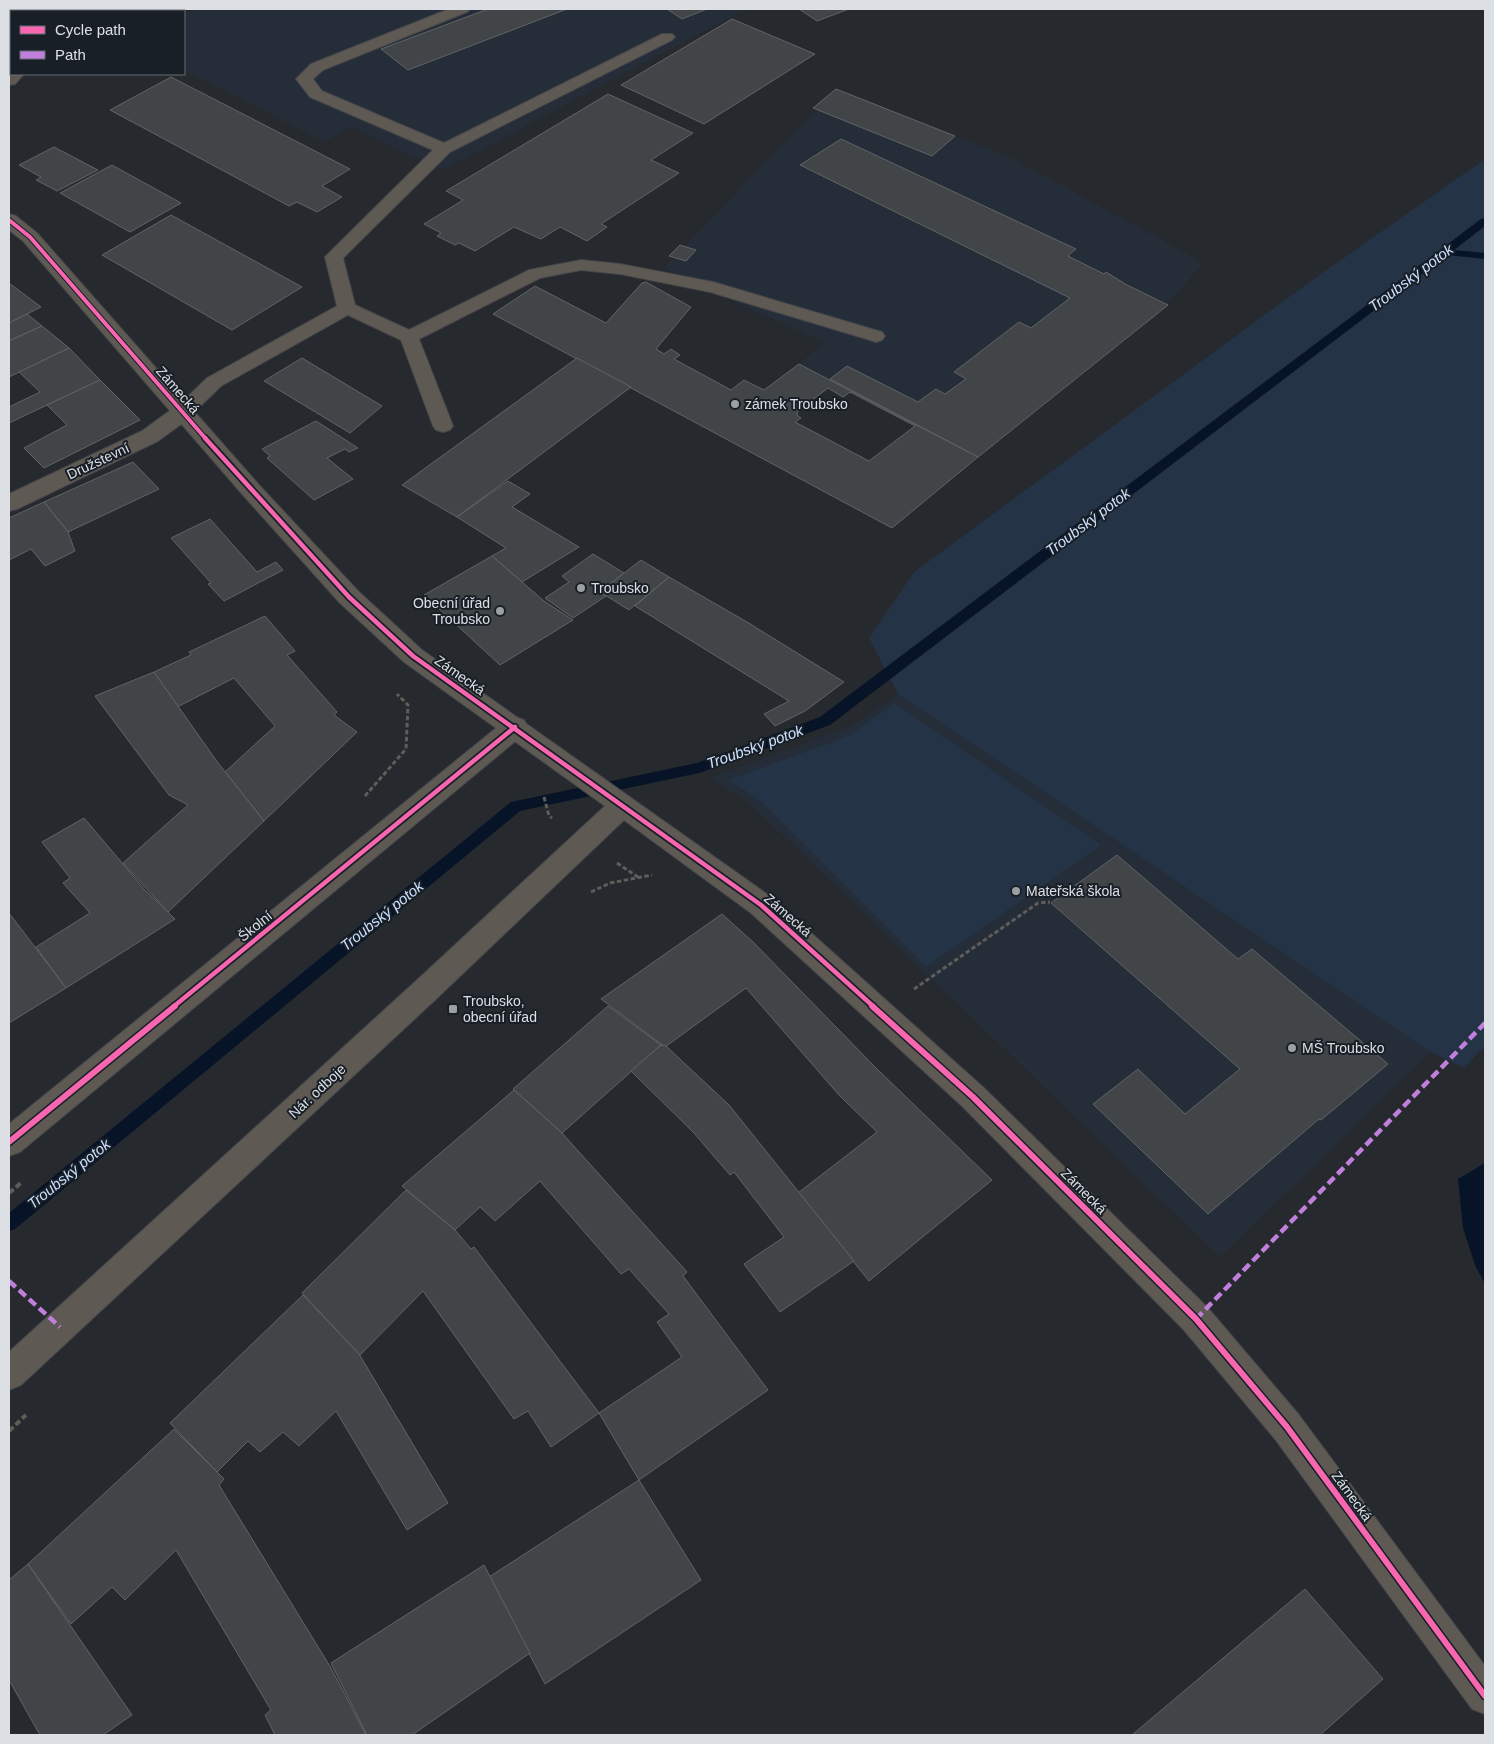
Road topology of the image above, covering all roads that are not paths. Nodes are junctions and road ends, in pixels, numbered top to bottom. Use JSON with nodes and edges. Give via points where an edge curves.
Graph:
{"nodes":[{"id":1,"x":462,"y":9,"type":"edge"},
{"id":2,"x":667,"y":37,"type":"dead end"},
{"id":3,"x":444,"y":149,"type":"junction"},
{"id":4,"x":9,"y":220,"type":"edge"},
{"id":5,"x":347,"y":308,"type":"junction"},
{"id":6,"x":876,"y":336,"type":"dead end"},
{"id":7,"x":409,"y":337,"type":"junction"},
{"id":8,"x":183,"y":412,"type":"junction"},
{"id":9,"x":443,"y":426,"type":"dead end"},
{"id":10,"x":9,"y":503,"type":"edge"},
{"id":11,"x":514,"y":727,"type":"junction"},
{"id":12,"x":614,"y":799,"type":"junction"},
{"id":13,"x":9,"y":1142,"type":"edge"},
{"id":14,"x":9,"y":1374,"type":"edge"},
{"id":15,"x":1485,"y":1696,"type":"edge"}],
"edges":[{"from":1,"to":3,"type":"lane","via":[[317,67],[304,78],[316,94]]},
{"from":2,"to":3,"type":"lane"},
{"from":3,"to":5,"type":"lane","via":[[334,257]]},
{"from":4,"to":8,"type":"street","name":"Zámecká","via":[[30,237]]},
{"from":5,"to":7,"type":"lane"},
{"from":5,"to":8,"type":"lane","via":[[214,382]]},
{"from":6,"to":7,"type":"lane","via":[[713,287],[620,268],[581,265],[535,274]]},
{"from":7,"to":9,"type":"lane"},
{"from":8,"to":10,"type":"street","name":"Družstevní","via":[[150,436]]},
{"from":8,"to":11,"type":"street","name":"Zámecká","via":[[349,597],[413,656]]},
{"from":11,"to":12,"type":"street","name":"Zámecká"},
{"from":11,"to":13,"type":"street","name":"Školní"},
{"from":12,"to":14,"type":"street","name":"Nár. odboje","via":[[418,997]]},
{"from":12,"to":15,"type":"street","name":"Zámecká","via":[[761,905],[973,1097],[1196,1319],[1287,1427]]}]}
